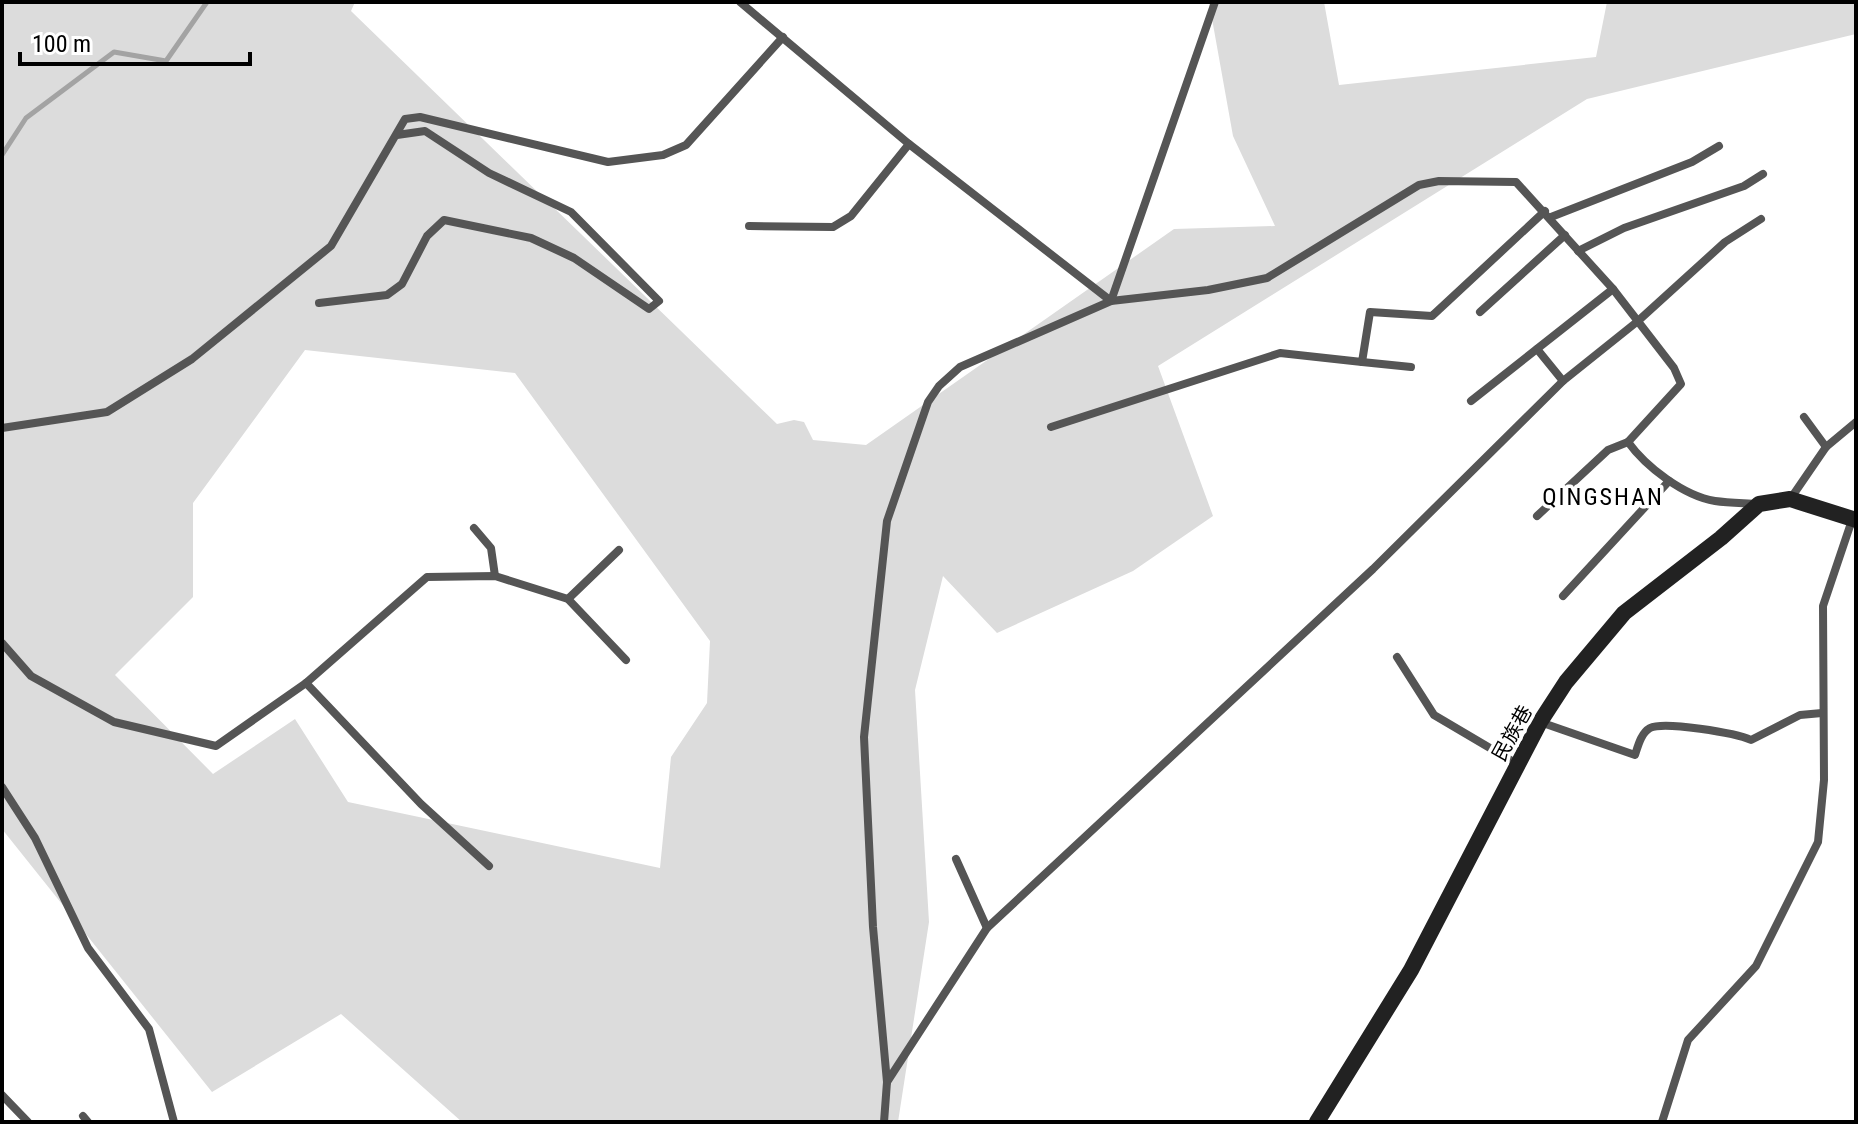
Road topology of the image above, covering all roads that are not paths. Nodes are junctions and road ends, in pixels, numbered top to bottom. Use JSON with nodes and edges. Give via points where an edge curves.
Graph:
{"nodes":[{"id":1,"x":740,"y":2,"type":"edge"},
{"id":2,"x":1215,"y":2,"type":"edge"},
{"id":3,"x":783,"y":37,"type":"junction"},
{"id":4,"x":397,"y":135,"type":"junction"},
{"id":5,"x":909,"y":144,"type":"junction"},
{"id":6,"x":1719,"y":146,"type":"dead end"},
{"id":7,"x":1763,"y":174,"type":"dead end"},
{"id":8,"x":1548,"y":214,"type":"junction"},
{"id":9,"x":1761,"y":219,"type":"dead end"},
{"id":10,"x":749,"y":226,"type":"dead end"},
{"id":11,"x":1565,"y":235,"type":"junction"},
{"id":12,"x":1578,"y":251,"type":"junction"},
{"id":13,"x":1613,"y":289,"type":"junction"},
{"id":14,"x":1111,"y":301,"type":"junction"},
{"id":15,"x":319,"y":303,"type":"dead end"},
{"id":16,"x":1480,"y":312,"type":"dead end"},
{"id":17,"x":1638,"y":321,"type":"junction"},
{"id":18,"x":1537,"y":349,"type":"junction"},
{"id":19,"x":1362,"y":362,"type":"junction"},
{"id":20,"x":1411,"y":367,"type":"dead end"},
{"id":21,"x":1563,"y":381,"type":"junction"},
{"id":22,"x":1471,"y":401,"type":"dead end"},
{"id":23,"x":1804,"y":417,"type":"dead end"},
{"id":24,"x":1856,"y":422,"type":"edge"},
{"id":25,"x":1051,"y":427,"type":"dead end"},
{"id":26,"x":2,"y":428,"type":"edge"},
{"id":27,"x":1628,"y":442,"type":"junction"},
{"id":28,"x":1826,"y":447,"type":"junction"},
{"id":29,"x":1669,"y":481,"type":"junction"},
{"id":30,"x":1790,"y":499,"type":"junction"},
{"id":31,"x":1759,"y":504,"type":"junction"},
{"id":32,"x":1537,"y":516,"type":"dead end"},
{"id":33,"x":1854,"y":520,"type":"edge"},
{"id":34,"x":474,"y":528,"type":"dead end"},
{"id":35,"x":619,"y":550,"type":"dead end"},
{"id":36,"x":495,"y":576,"type":"junction"},
{"id":37,"x":1563,"y":596,"type":"dead end"},
{"id":38,"x":568,"y":599,"type":"junction"},
{"id":39,"x":2,"y":643,"type":"edge"},
{"id":40,"x":1397,"y":657,"type":"dead end"},
{"id":41,"x":626,"y":660,"type":"dead end"},
{"id":42,"x":306,"y":683,"type":"junction"},
{"id":43,"x":1822,"y":713,"type":"junction"},
{"id":44,"x":1540,"y":722,"type":"junction"},
{"id":45,"x":1517,"y":764,"type":"junction"},
{"id":46,"x":2,"y":787,"type":"edge"},
{"id":47,"x":956,"y":859,"type":"dead end"},
{"id":48,"x":489,"y":866,"type":"dead end"},
{"id":49,"x":987,"y":928,"type":"junction"},
{"id":50,"x":887,"y":1082,"type":"junction"},
{"id":51,"x":2,"y":1095,"type":"edge"},
{"id":52,"x":28,"y":1122,"type":"edge"},
{"id":53,"x":174,"y":1122,"type":"edge"},
{"id":54,"x":884,"y":1122,"type":"edge"},
{"id":55,"x":1317,"y":1122,"type":"edge"},
{"id":56,"x":1662,"y":1122,"type":"edge"}],
"edges":[{"from":1,"to":3,"type":"lane"},
{"from":2,"to":14,"type":"lane"},
{"from":3,"to":4,"type":"lane","via":[[686,145],[663,155],[608,162],[420,117],[405,119]]},
{"from":3,"to":5,"type":"lane"},
{"from":4,"to":15,"type":"lane","via":[[425,131],[489,173],[571,212],[659,301],[649,309],[574,258],[531,238],[444,220],[427,236],[402,284],[387,295]]},
{"from":4,"to":26,"type":"lane","via":[[331,246],[192,359],[107,412]]},
{"from":5,"to":10,"type":"lane","via":[[851,216],[833,227]]},
{"from":5,"to":14,"type":"lane"},
{"from":6,"to":8,"type":"lane","via":[[1692,162]]},
{"from":7,"to":12,"type":"lane"},
{"from":8,"to":11,"type":"lane"},
{"from":8,"to":14,"type":"lane","via":[[1516,182],[1419,185],[1267,278]]},
{"from":8,"to":19,"type":"lane","via":[[1432,316],[1370,312]]},
{"from":9,"to":17,"type":"lane","via":[[1725,242]]},
{"from":11,"to":12,"type":"lane"},
{"from":11,"to":16,"type":"lane"},
{"from":12,"to":13,"type":"lane"},
{"from":13,"to":17,"type":"lane"},
{"from":13,"to":18,"type":"lane"},
{"from":14,"to":50,"type":"lane","via":[[960,367],[939,386],[928,402],[887,521],[864,737]]},
{"from":17,"to":21,"type":"lane"},
{"from":17,"to":27,"type":"lane","via":[[1681,384]]},
{"from":18,"to":21,"type":"lane"},
{"from":18,"to":22,"type":"lane"},
{"from":19,"to":20,"type":"lane"},
{"from":19,"to":25,"type":"lane","via":[[1280,353]]},
{"from":21,"to":49,"type":"lane","via":[[1373,569]]},
{"from":23,"to":28,"type":"lane"},
{"from":24,"to":28,"type":"lane"},
{"from":27,"to":29,"type":"lane"},
{"from":27,"to":32,"type":"lane","via":[[1608,450]]},
{"from":28,"to":30,"type":"lane"},
{"from":29,"to":31,"type":"lane","via":[[1711,501]]},
{"from":29,"to":37,"type":"lane"},
{"from":30,"to":31,"type":"street"},
{"from":30,"to":33,"type":"street"},
{"from":31,"to":44,"type":"street","name":"民族巷","via":[[1624,613]]},
{"from":33,"to":43,"type":"lane","via":[[1823,606]]},
{"from":34,"to":36,"type":"lane","via":[[491,548]]},
{"from":35,"to":38,"type":"lane"},
{"from":36,"to":38,"type":"lane"},
{"from":36,"to":42,"type":"lane","via":[[427,577]]},
{"from":38,"to":41,"type":"lane"},
{"from":39,"to":42,"type":"lane","via":[[31,676],[114,722],[216,746]]},
{"from":40,"to":45,"type":"lane","via":[[1434,715]]},
{"from":42,"to":48,"type":"lane","via":[[421,804]]},
{"from":43,"to":44,"type":"lane","via":[[1800,715],[1751,740],[1660,725],[1643,735],[1635,755]]},
{"from":43,"to":56,"type":"lane","via":[[1824,780],[1818,842],[1756,966],[1688,1040]]},
{"from":44,"to":45,"type":"street","name":"民族巷"},
{"from":45,"to":55,"type":"street","name":"民族巷","via":[[1411,970]]},
{"from":46,"to":53,"type":"lane","via":[[35,838],[88,948],[149,1029]]},
{"from":47,"to":49,"type":"lane"},
{"from":49,"to":50,"type":"lane"},
{"from":50,"to":54,"type":"lane"},
{"from":51,"to":52,"type":"lane"}]}
